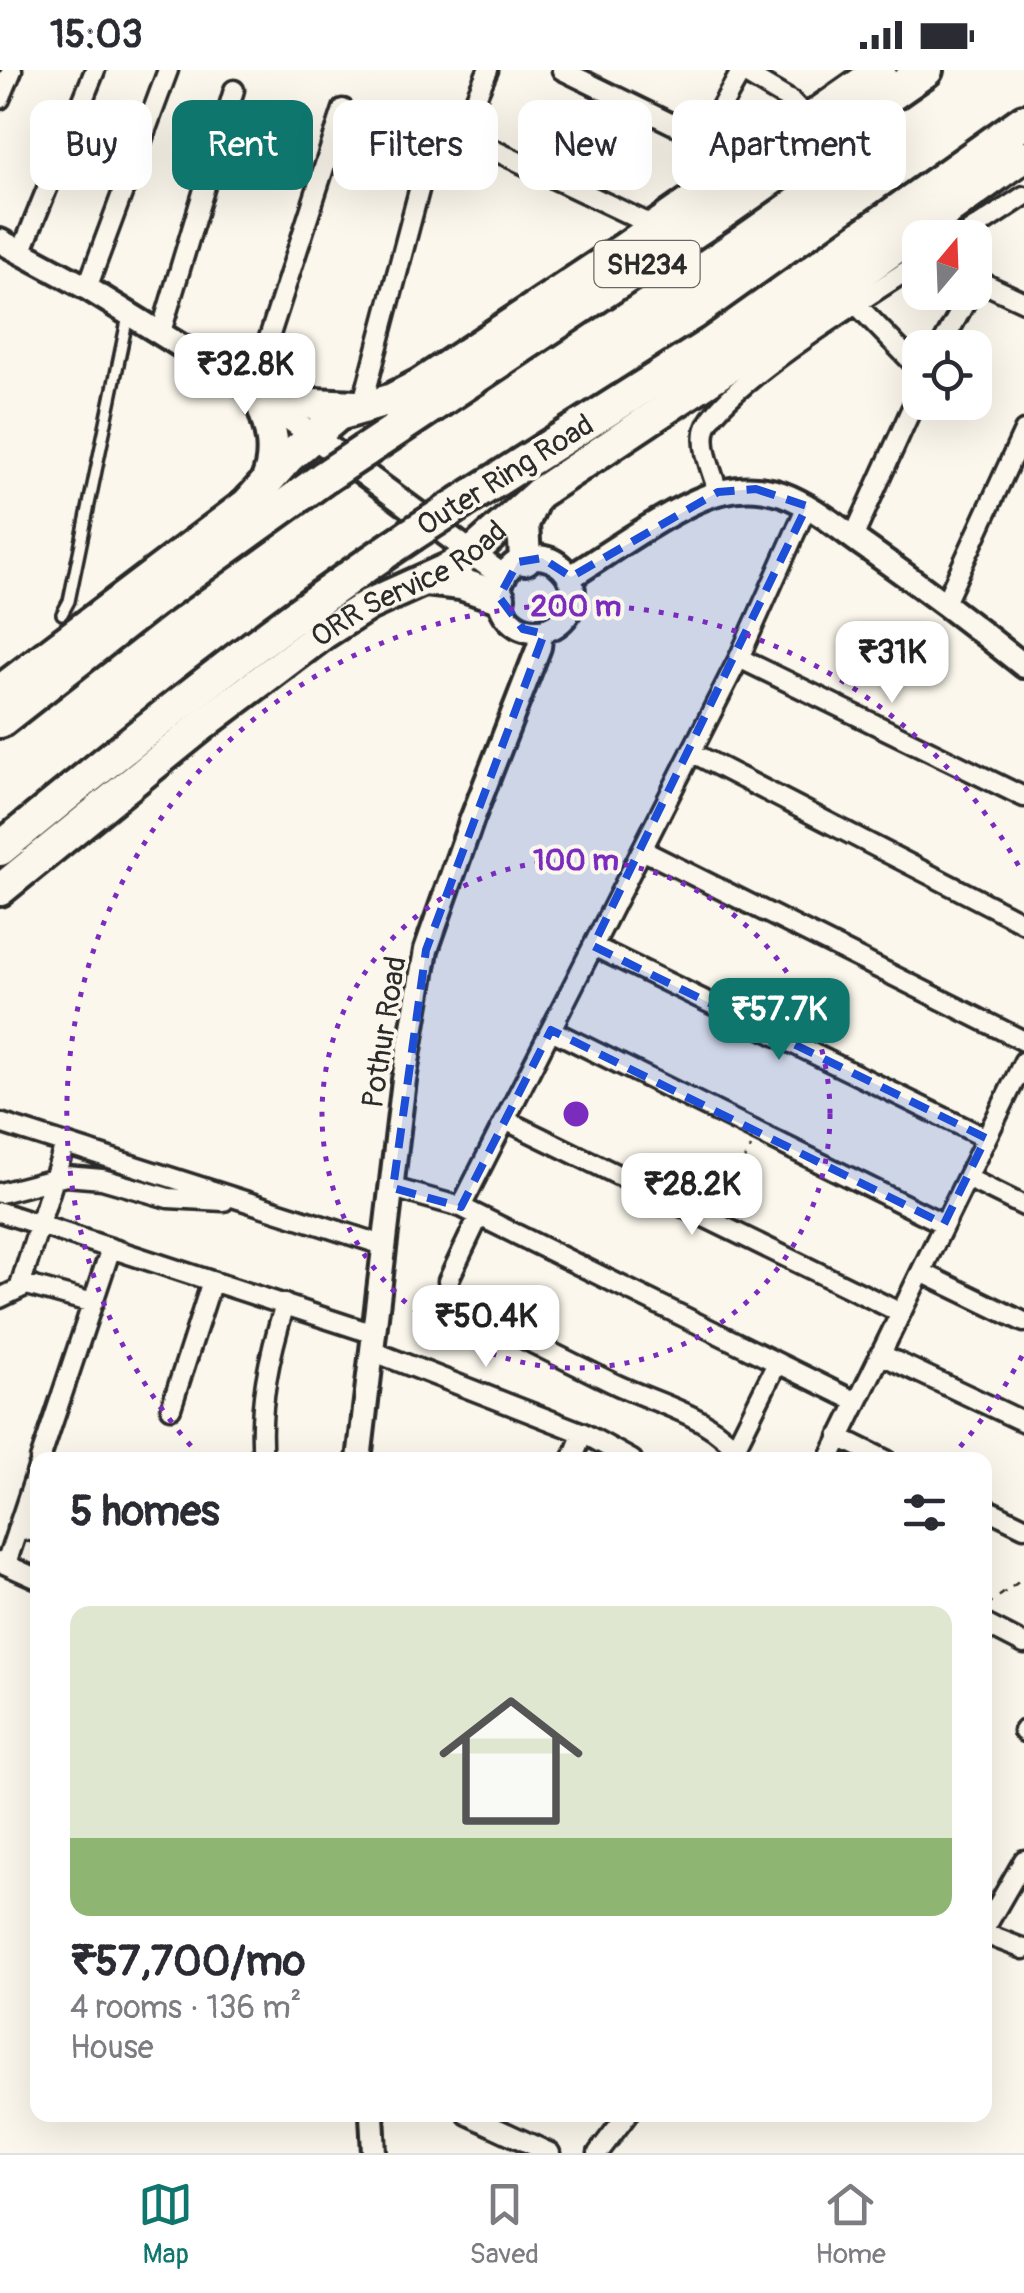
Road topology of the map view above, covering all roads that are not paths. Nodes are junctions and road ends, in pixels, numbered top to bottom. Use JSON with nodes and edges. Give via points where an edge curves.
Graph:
{"nodes":[{"id":1,"x":12,"y":70,"type":"edge"},
{"id":2,"x":94,"y":70,"type":"edge"},
{"id":3,"x":168,"y":70,"type":"edge"},
{"id":4,"x":488,"y":70,"type":"edge"},
{"id":5,"x":880,"y":70,"type":"edge"},
{"id":6,"x":926,"y":70,"type":"edge"},
{"id":7,"x":566,"y":71,"type":"edge"},
{"id":8,"x":740,"y":71,"type":"edge"},
{"id":9,"x":843,"y":84,"type":"edge"},
{"id":10,"x":234,"y":90,"type":"dead end"},
{"id":11,"x":0,"y":99,"type":"edge"},
{"id":12,"x":475,"y":100,"type":"edge"},
{"id":13,"x":789,"y":100,"type":"edge"},
{"id":14,"x":1024,"y":121,"type":"edge"},
{"id":15,"x":333,"y":139,"type":"edge"},
{"id":16,"x":498,"y":152,"type":"edge"},
{"id":17,"x":1024,"y":156,"type":"edge"},
{"id":18,"x":419,"y":190,"type":"edge"},
{"id":19,"x":709,"y":190,"type":"edge"},
{"id":20,"x":1024,"y":196,"type":"edge"},
{"id":21,"x":987,"y":220,"type":"edge"},
{"id":22,"x":656,"y":227,"type":"junction"},
{"id":23,"x":0,"y":241,"type":"edge"},
{"id":24,"x":22,"y":252,"type":"junction"},
{"id":25,"x":902,"y":275,"type":"edge"},
{"id":26,"x":87,"y":288,"type":"junction"},
{"id":27,"x":992,"y":289,"type":"edge"},
{"id":28,"x":1024,"y":302,"type":"edge"},
{"id":29,"x":857,"y":306,"type":"junction"},
{"id":30,"x":128,"y":313,"type":"junction"},
{"id":31,"x":161,"y":332,"type":"junction"},
{"id":32,"x":902,"y":352,"type":"edge"},
{"id":33,"x":253,"y":392,"type":"junction"},
{"id":34,"x":362,"y":406,"type":"junction"},
{"id":35,"x":906,"y":420,"type":"edge"},
{"id":36,"x":1024,"y":431,"type":"edge"},
{"id":37,"x":314,"y":435,"type":"junction"},
{"id":38,"x":266,"y":483,"type":"junction"},
{"id":39,"x":718,"y":492,"type":"junction"},
{"id":40,"x":535,"y":496,"type":"junction"},
{"id":41,"x":807,"y":506,"type":"junction"},
{"id":42,"x":853,"y":538,"type":"junction"},
{"id":43,"x":473,"y":552,"type":"junction"},
{"id":44,"x":509,"y":578,"type":"junction"},
{"id":45,"x":569,"y":578,"type":"junction"},
{"id":46,"x":423,"y":580,"type":"junction"},
{"id":47,"x":945,"y":602,"type":"junction"},
{"id":48,"x":62,"y":614,"type":"dead end"},
{"id":49,"x":541,"y":631,"type":"junction"},
{"id":50,"x":739,"y":658,"type":"junction"},
{"id":51,"x":1024,"y":666,"type":"edge"},
{"id":52,"x":0,"y":691,"type":"edge"},
{"id":53,"x":0,"y":721,"type":"edge"},
{"id":54,"x":691,"y":752,"type":"junction"},
{"id":55,"x":1024,"y":797,"type":"edge"},
{"id":56,"x":0,"y":849,"type":"edge"},
{"id":57,"x":642,"y":850,"type":"junction"},
{"id":58,"x":0,"y":890,"type":"edge"},
{"id":59,"x":1024,"y":923,"type":"edge"},
{"id":60,"x":593,"y":946,"type":"junction"},
{"id":61,"x":551,"y":1030,"type":"junction"},
{"id":62,"x":1024,"y":1041,"type":"edge"},
{"id":63,"x":1021,"y":1074,"type":"edge"},
{"id":64,"x":505,"y":1120,"type":"junction"},
{"id":65,"x":0,"y":1123,"type":"edge"},
{"id":66,"x":986,"y":1138,"type":"junction"},
{"id":67,"x":65,"y":1144,"type":"junction"},
{"id":68,"x":123,"y":1162,"type":"junction"},
{"id":69,"x":966,"y":1178,"type":"junction"},
{"id":70,"x":54,"y":1179,"type":"junction"},
{"id":71,"x":102,"y":1179,"type":"junction"},
{"id":72,"x":393,"y":1188,"type":"junction"},
{"id":73,"x":0,"y":1193,"type":"edge"},
{"id":74,"x":242,"y":1200,"type":"junction"},
{"id":75,"x":1024,"y":1206,"type":"edge"},
{"id":76,"x":461,"y":1207,"type":"junction"},
{"id":77,"x":0,"y":1212,"type":"edge"},
{"id":78,"x":479,"y":1216,"type":"junction"},
{"id":79,"x":944,"y":1224,"type":"junction"},
{"id":80,"x":39,"y":1225,"type":"junction"},
{"id":81,"x":386,"y":1246,"type":"junction"},
{"id":82,"x":111,"y":1248,"type":"junction"},
{"id":83,"x":921,"y":1272,"type":"junction"},
{"id":84,"x":212,"y":1281,"type":"junction"},
{"id":85,"x":20,"y":1286,"type":"junction"},
{"id":86,"x":0,"y":1298,"type":"edge"},
{"id":87,"x":92,"y":1303,"type":"junction"},
{"id":88,"x":284,"y":1304,"type":"junction"},
{"id":89,"x":900,"y":1312,"type":"junction"},
{"id":90,"x":1024,"y":1322,"type":"edge"},
{"id":91,"x":373,"y":1342,"type":"junction"},
{"id":92,"x":880,"y":1354,"type":"junction"},
{"id":93,"x":777,"y":1363,"type":"junction"},
{"id":94,"x":857,"y":1402,"type":"junction"},
{"id":95,"x":171,"y":1408,"type":"dead end"},
{"id":96,"x":1024,"y":1422,"type":"edge"},
{"id":97,"x":584,"y":1434,"type":"junction"},
{"id":98,"x":839,"y":1438,"type":"junction"},
{"id":99,"x":43,"y":1452,"type":"edge"},
{"id":100,"x":263,"y":1452,"type":"edge"},
{"id":101,"x":360,"y":1452,"type":"edge"},
{"id":102,"x":576,"y":1452,"type":"edge"},
{"id":103,"x":617,"y":1452,"type":"edge"},
{"id":104,"x":733,"y":1452,"type":"edge"},
{"id":105,"x":739,"y":1452,"type":"edge"},
{"id":106,"x":832,"y":1452,"type":"edge"},
{"id":107,"x":869,"y":1452,"type":"edge"},
{"id":108,"x":30,"y":1492,"type":"edge"},
{"id":109,"x":992,"y":1511,"type":"edge"},
{"id":110,"x":1024,"y":1527,"type":"edge"},
{"id":111,"x":17,"y":1530,"type":"junction"},
{"id":112,"x":30,"y":1531,"type":"edge"},
{"id":113,"x":3,"y":1563,"type":"edge"},
{"id":114,"x":30,"y":1575,"type":"edge"},
{"id":115,"x":992,"y":1628,"type":"edge"},
{"id":116,"x":1024,"y":1644,"type":"edge"},
{"id":117,"x":1024,"y":1860,"type":"edge"},
{"id":118,"x":992,"y":1918,"type":"edge"},
{"id":119,"x":992,"y":1934,"type":"edge"},
{"id":120,"x":1024,"y":1949,"type":"edge"},
{"id":121,"x":372,"y":2122,"type":"edge"},
{"id":122,"x":622,"y":2122,"type":"edge"},
{"id":123,"x":509,"y":2123,"type":"edge"},
{"id":124,"x":374,"y":2153,"type":"edge"},
{"id":125,"x":550,"y":2153,"type":"edge"},
{"id":126,"x":598,"y":2153,"type":"edge"}],
"edges":[{"from":1,"to":11,"type":"street"},
{"from":2,"to":24,"type":"street"},
{"from":3,"to":26,"type":"street"},
{"from":4,"to":12,"type":"street"},
{"from":5,"to":9,"type":"main road"},
{"from":6,"to":53,"type":"highway","number":"SH234","bridge":true,"via":[[325,477]]},
{"from":7,"to":8,"type":"street","via":[[703,139]]},
{"from":8,"to":13,"type":"street"},
{"from":10,"to":31,"type":"street"},
{"from":14,"to":56,"type":"highway","name":"Outer Ring Road","bridge":true,"via":[[712,344],[299,611]]},
{"from":15,"to":33,"type":"street"},
{"from":16,"to":22,"type":"street"},
{"from":17,"to":40,"type":"main road","name":"ORR Service Road"},
{"from":18,"to":34,"type":"street"},
{"from":19,"to":22,"type":"main road"},
{"from":20,"to":21,"type":"street"},
{"from":22,"to":34,"type":"main road","via":[[420,385]]},
{"from":23,"to":24,"type":"street"},
{"from":24,"to":26,"type":"street"},
{"from":25,"to":29,"type":"street"},
{"from":26,"to":30,"type":"street"},
{"from":27,"to":28,"type":"street"},
{"from":29,"to":32,"type":"street"},
{"from":29,"to":39,"type":"street","via":[[749,379],[711,414],[706,450]]},
{"from":30,"to":31,"type":"street"},
{"from":30,"to":48,"type":"lane"},
{"from":31,"to":33,"type":"street"},
{"from":33,"to":34,"type":"main road"},
{"from":33,"to":37,"type":"street"},
{"from":33,"to":38,"type":"main road","via":[[274,446]]},
{"from":34,"to":37,"type":"main road","via":[[338,414]]},
{"from":35,"to":42,"type":"street"},
{"from":36,"to":47,"type":"street"},
{"from":37,"to":38,"type":"main road"},
{"from":37,"to":43,"type":"street"},
{"from":38,"to":52,"type":"main road","via":[[220,526]]},
{"from":39,"to":41,"type":"street","via":[[756,489]]},
{"from":39,"to":45,"type":"street"},
{"from":40,"to":43,"type":"main road","name":"ORR Service Road"},
{"from":40,"to":44,"type":"main road"},
{"from":41,"to":42,"type":"street"},
{"from":41,"to":50,"type":"street"},
{"from":42,"to":47,"type":"street"},
{"from":43,"to":44,"type":"street"},
{"from":43,"to":46,"type":"main road","name":"ORR Service Road"},
{"from":44,"to":45,"type":"street","via":[[550,560]]},
{"from":44,"to":46,"type":"main road"},
{"from":44,"to":49,"type":"street","via":[[509,620]]},
{"from":45,"to":49,"type":"street","name":"Pothur Road","via":[[568,612]]},
{"from":46,"to":58,"type":"main road","name":"ORR Service Road","via":[[368,606],[276,669]]},
{"from":47,"to":51,"type":"street"},
{"from":49,"to":72,"type":"street","name":"Pothur Road","via":[[426,950]]},
{"from":50,"to":54,"type":"street"},
{"from":50,"to":55,"type":"street"},
{"from":54,"to":57,"type":"street"},
{"from":54,"to":59,"type":"street"},
{"from":57,"to":60,"type":"street"},
{"from":57,"to":62,"type":"street"},
{"from":60,"to":61,"type":"street"},
{"from":60,"to":66,"type":"street"},
{"from":61,"to":64,"type":"street"},
{"from":61,"to":79,"type":"street"},
{"from":63,"to":66,"type":"street"},
{"from":64,"to":76,"type":"street"},
{"from":64,"to":89,"type":"street"},
{"from":65,"to":67,"type":"street"},
{"from":66,"to":69,"type":"street"},
{"from":67,"to":68,"type":"street"},
{"from":67,"to":70,"type":"street"},
{"from":68,"to":71,"type":"street"},
{"from":68,"to":74,"type":"street"},
{"from":69,"to":75,"type":"street"},
{"from":69,"to":79,"type":"street"},
{"from":70,"to":71,"type":"street"},
{"from":70,"to":73,"type":"street"},
{"from":70,"to":80,"type":"street"},
{"from":71,"to":74,"type":"street","via":[[168,1198]]},
{"from":72,"to":76,"type":"street"},
{"from":72,"to":81,"type":"street","name":"Pothur Road"},
{"from":74,"to":81,"type":"street"},
{"from":76,"to":78,"type":"street"},
{"from":77,"to":80,"type":"street"},
{"from":78,"to":93,"type":"street"},
{"from":78,"to":104,"type":"street","via":[[448,1281],[453,1297],[630,1390],[692,1414]]},
{"from":79,"to":83,"type":"street"},
{"from":80,"to":82,"type":"street"},
{"from":80,"to":85,"type":"street"},
{"from":81,"to":91,"type":"street","name":"Pothur Road"},
{"from":82,"to":84,"type":"street"},
{"from":82,"to":87,"type":"street"},
{"from":83,"to":89,"type":"street"},
{"from":83,"to":90,"type":"street"},
{"from":84,"to":88,"type":"street"},
{"from":84,"to":95,"type":"street"},
{"from":85,"to":86,"type":"street"},
{"from":85,"to":87,"type":"street"},
{"from":87,"to":99,"type":"street"},
{"from":88,"to":91,"type":"street"},
{"from":88,"to":100,"type":"street","via":[[263,1395]]},
{"from":89,"to":92,"type":"street"},
{"from":91,"to":97,"type":"street"},
{"from":91,"to":101,"type":"street","name":"Pothur Road"},
{"from":92,"to":94,"type":"street"},
{"from":92,"to":96,"type":"street"},
{"from":93,"to":94,"type":"street"},
{"from":93,"to":105,"type":"street"},
{"from":94,"to":98,"type":"street"},
{"from":97,"to":102,"type":"street"},
{"from":97,"to":103,"type":"street"},
{"from":98,"to":106,"type":"street"},
{"from":98,"to":107,"type":"street"},
{"from":108,"to":111,"type":"street"},
{"from":109,"to":110,"type":"street"},
{"from":111,"to":112,"type":"street"},
{"from":111,"to":113,"type":"street"},
{"from":113,"to":114,"type":"street"},
{"from":115,"to":116,"type":"street"},
{"from":117,"to":118,"type":"street"},
{"from":119,"to":120,"type":"street"},
{"from":121,"to":124,"type":"street"},
{"from":122,"to":126,"type":"street"},
{"from":123,"to":125,"type":"street"}]}
